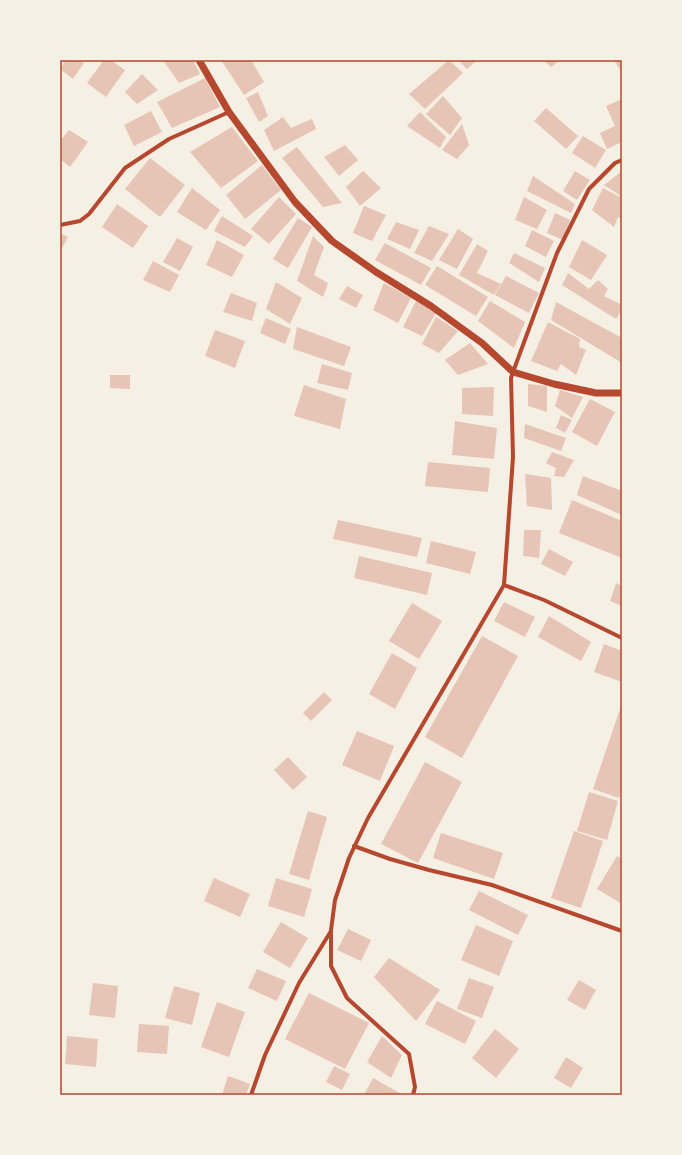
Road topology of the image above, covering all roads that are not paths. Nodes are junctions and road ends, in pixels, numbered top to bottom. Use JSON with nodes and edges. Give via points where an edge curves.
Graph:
{"nodes":[{"id":1,"x":199,"y":60,"type":"edge"},
{"id":2,"x":229,"y":112,"type":"junction"},
{"id":3,"x":622,"y":160,"type":"edge"},
{"id":4,"x":60,"y":225,"type":"edge"},
{"id":5,"x":513,"y":372,"type":"junction"},
{"id":6,"x":622,"y":393,"type":"edge"},
{"id":7,"x":504,"y":584,"type":"junction"},
{"id":8,"x":622,"y":638,"type":"edge"},
{"id":9,"x":354,"y":846,"type":"junction"},
{"id":10,"x":331,"y":930,"type":"junction"},
{"id":11,"x":622,"y":931,"type":"edge"},
{"id":12,"x":251,"y":1095,"type":"edge"},
{"id":13,"x":413,"y":1095,"type":"edge"}],
"edges":[{"from":1,"to":2,"type":"street"},
{"from":2,"to":4,"type":"street","via":[[169,139],[125,168],[90,214],[80,221]]},
{"from":2,"to":5,"type":"street","via":[[295,202],[332,241],[444,315],[482,343]]},
{"from":3,"to":5,"type":"street","via":[[615,163],[589,189],[558,253]]},
{"from":5,"to":6,"type":"street","via":[[596,393]]},
{"from":5,"to":7,"type":"street","via":[[513,457]]},
{"from":7,"to":8,"type":"street","via":[[544,600]]},
{"from":7,"to":9,"type":"street"},
{"from":9,"to":10,"type":"street","via":[[334,900]]},
{"from":9,"to":11,"type":"street","via":[[390,859],[492,885]]},
{"from":10,"to":12,"type":"street","via":[[299,983],[265,1055]]},
{"from":10,"to":13,"type":"street","via":[[331,966],[347,998],[409,1054],[415,1087]]}]}
